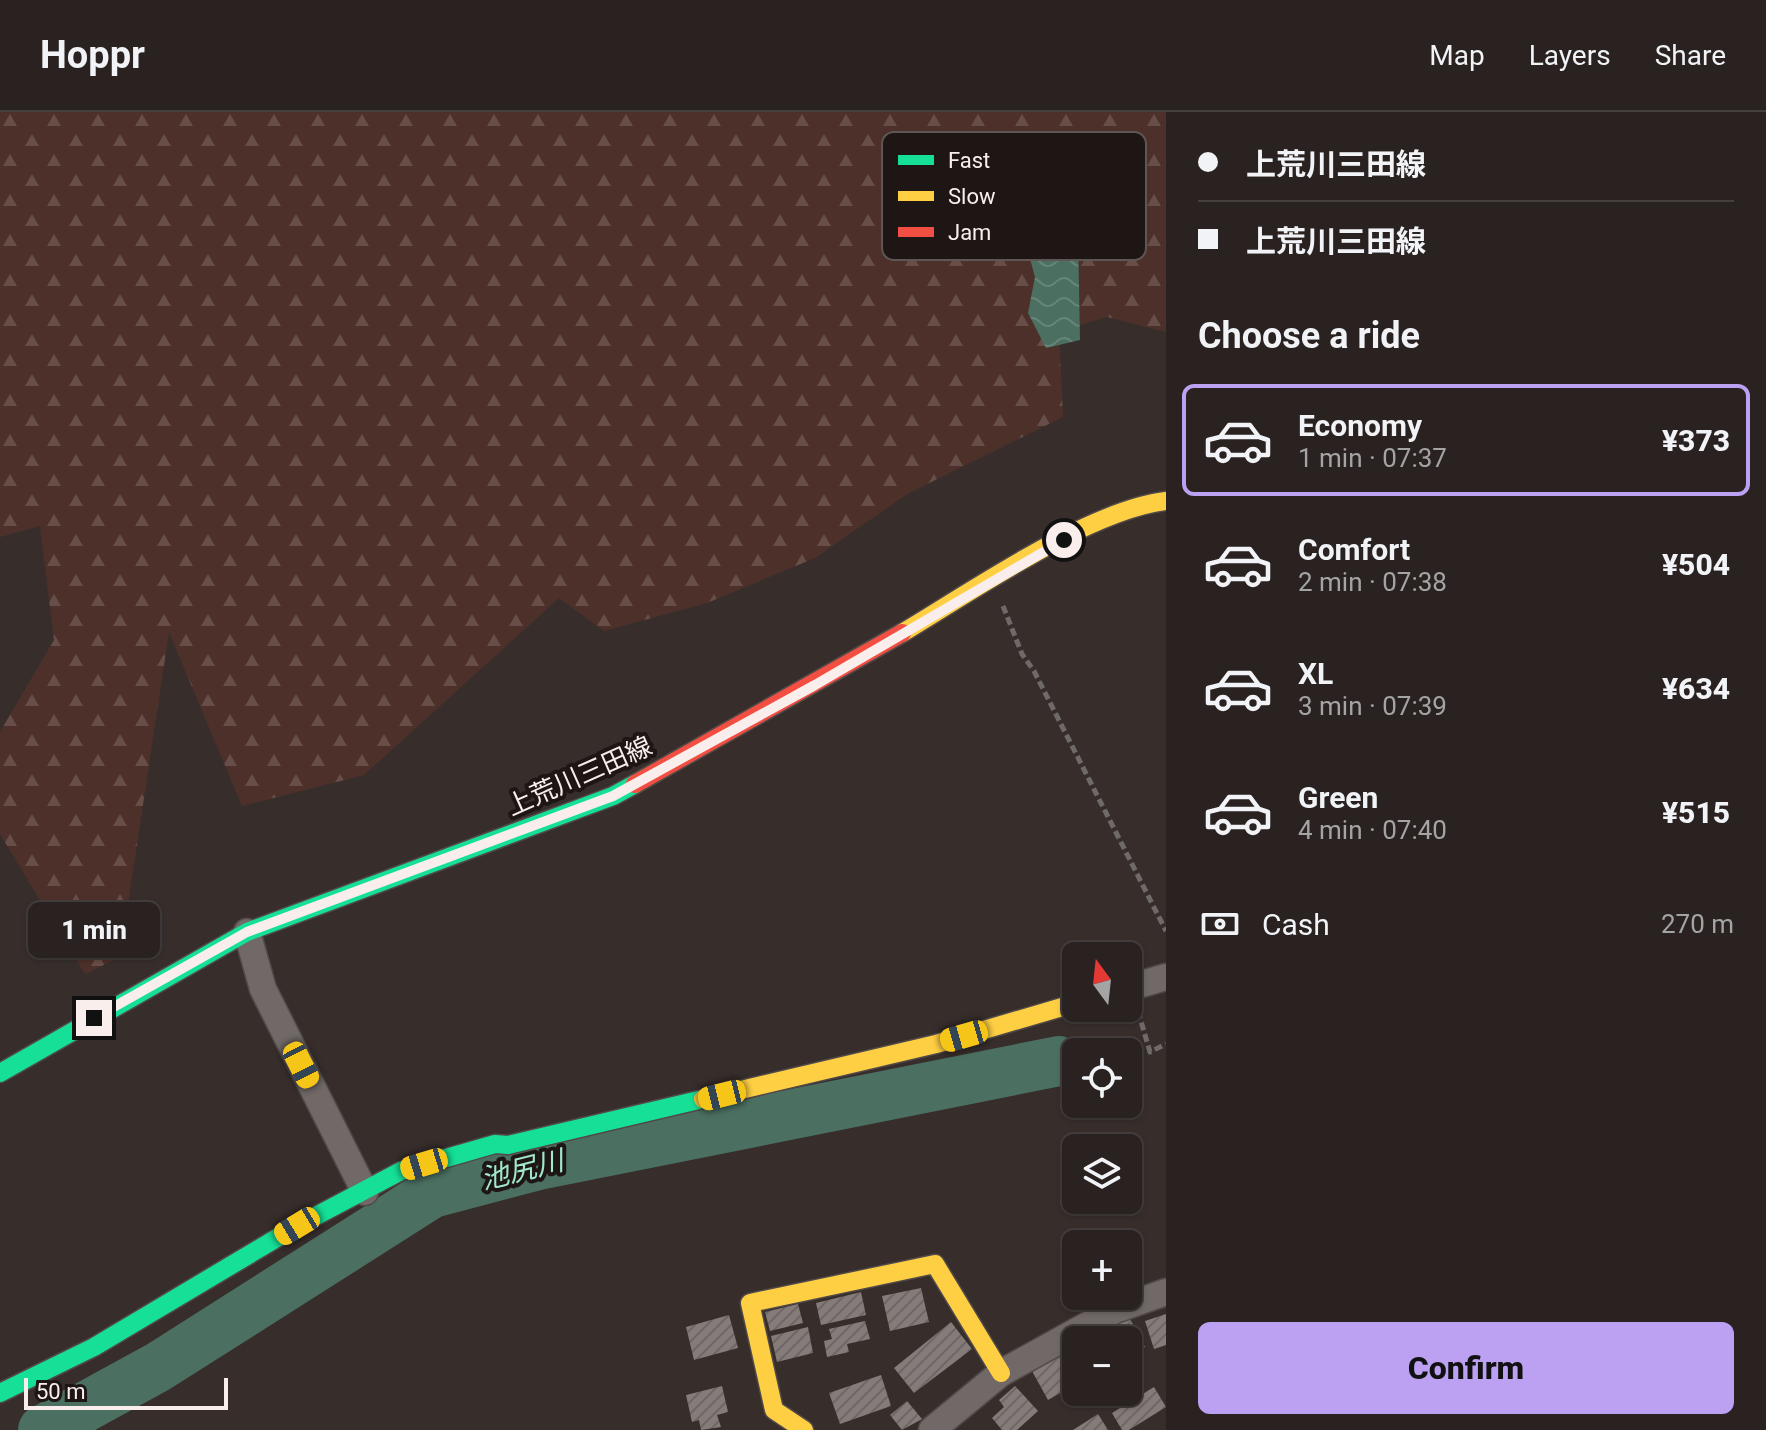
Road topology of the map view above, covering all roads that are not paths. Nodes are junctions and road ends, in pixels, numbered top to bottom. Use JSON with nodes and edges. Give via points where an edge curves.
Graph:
{"nodes":[{"id":1,"x":1166,"y":501,"type":"edge"},
{"id":2,"x":247,"y":932,"type":"junction"},
{"id":3,"x":1166,"y":977,"type":"edge"},
{"id":4,"x":1142,"y":984,"type":"edge"},
{"id":5,"x":1062,"y":1007,"type":"edge"},
{"id":6,"x":0,"y":1073,"type":"edge"},
{"id":7,"x":365,"y":1192,"type":"junction"},
{"id":8,"x":1166,"y":1292,"type":"edge"},
{"id":9,"x":1001,"y":1373,"type":"junction"},
{"id":10,"x":0,"y":1393,"type":"edge"},
{"id":11,"x":804,"y":1430,"type":"edge"},
{"id":12,"x":932,"y":1430,"type":"edge"}],
"edges":[{"from":1,"to":2,"type":"street","name":"上荒川三田線","via":[[1140,504],[1038,552],[815,685],[613,796]]},
{"from":2,"to":6,"type":"street","name":"上荒川三田線"},
{"from":2,"to":7,"type":"street","via":[[263,989]]},
{"from":3,"to":4,"type":"street"},
{"from":5,"to":7,"type":"street","via":[[936,1044],[495,1144],[401,1171]]},
{"from":7,"to":10,"type":"street","via":[[297,1226],[94,1347]]},
{"from":8,"to":9,"type":"street","via":[[1115,1310]]},
{"from":9,"to":11,"type":"street","via":[[935,1264],[750,1303],[774,1410]]},
{"from":9,"to":12,"type":"street"}]}
